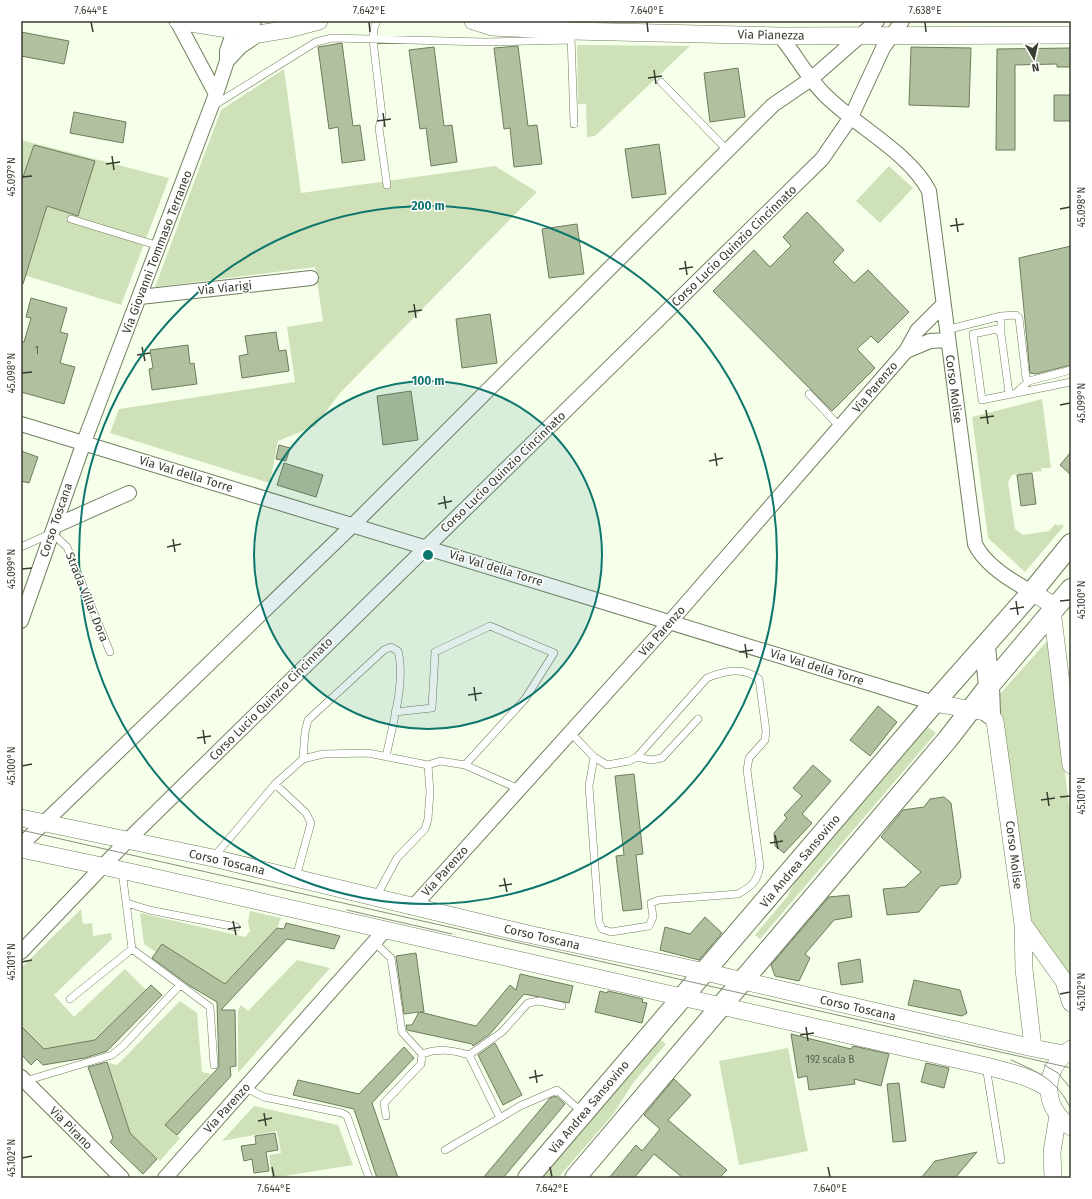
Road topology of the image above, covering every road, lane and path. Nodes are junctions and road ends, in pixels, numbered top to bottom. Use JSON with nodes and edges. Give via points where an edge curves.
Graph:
{"nodes":[{"id":1,"x":178,"y":21,"type":"edge"},
{"id":2,"x":319,"y":21,"type":"edge"},
{"id":3,"x":377,"y":21,"type":"edge"},
{"id":4,"x":473,"y":21,"type":"edge"},
{"id":5,"x":877,"y":21,"type":"edge"},
{"id":6,"x":902,"y":21,"type":"edge"},
{"id":7,"x":256,"y":27,"type":"edge"},
{"id":8,"x":984,"y":28,"type":"edge"},
{"id":9,"x":234,"y":31,"type":"junction"},
{"id":10,"x":571,"y":31,"type":"edge"},
{"id":11,"x":1071,"y":35,"type":"edge"},
{"id":12,"x":780,"y":36,"type":"junction"},
{"id":13,"x":859,"y":36,"type":"junction"},
{"id":14,"x":890,"y":36,"type":"junction"},
{"id":15,"x":373,"y":40,"type":"junction"},
{"id":16,"x":227,"y":61,"type":"junction"},
{"id":17,"x":811,"y":78,"type":"junction"},
{"id":18,"x":660,"y":82,"type":"dead end"},
{"id":19,"x":216,"y":94,"type":"junction"},
{"id":20,"x":211,"y":108,"type":"junction"},
{"id":21,"x":851,"y":117,"type":"junction"},
{"id":22,"x":574,"y":124,"type":"dead end"},
{"id":23,"x":728,"y":151,"type":"junction"},
{"id":24,"x":387,"y":184,"type":"dead end"},
{"id":25,"x":71,"y":219,"type":"dead end"},
{"id":26,"x":159,"y":246,"type":"junction"},
{"id":27,"x":311,"y":278,"type":"dead end"},
{"id":28,"x":140,"y":296,"type":"junction"},
{"id":29,"x":943,"y":305,"type":"junction"},
{"id":30,"x":1001,"y":316,"type":"junction"},
{"id":31,"x":1001,"y":334,"type":"junction"},
{"id":32,"x":947,"y":335,"type":"junction"},
{"id":33,"x":906,"y":351,"type":"junction"},
{"id":34,"x":1071,"y":370,"type":"edge"},
{"id":35,"x":1029,"y":381,"type":"junction"},
{"id":36,"x":1071,"y":382,"type":"edge"},
{"id":37,"x":1018,"y":391,"type":"junction"},
{"id":38,"x":1009,"y":393,"type":"junction"},
{"id":39,"x":809,"y":394,"type":"dead end"},
{"id":40,"x":21,"y":424,"type":"edge"},
{"id":41,"x":840,"y":427,"type":"junction"},
{"id":42,"x":84,"y":442,"type":"junction"},
{"id":43,"x":129,"y":493,"type":"dead end"},
{"id":44,"x":353,"y":525,"type":"junction"},
{"id":45,"x":53,"y":529,"type":"junction"},
{"id":46,"x":1071,"y":544,"type":"edge"},
{"id":47,"x":21,"y":547,"type":"edge"},
{"id":48,"x":425,"y":547,"type":"junction"},
{"id":49,"x":1071,"y":589,"type":"edge"},
{"id":50,"x":1032,"y":592,"type":"junction"},
{"id":51,"x":1052,"y":610,"type":"junction"},
{"id":52,"x":21,"y":621,"type":"edge"},
{"id":53,"x":670,"y":622,"type":"junction"},
{"id":54,"x":984,"y":646,"type":"junction"},
{"id":55,"x":110,"y":652,"type":"dead end"},
{"id":56,"x":989,"y":686,"type":"junction"},
{"id":57,"x":934,"y":703,"type":"junction"},
{"id":58,"x":981,"y":711,"type":"junction"},
{"id":59,"x":395,"y":712,"type":"junction"},
{"id":60,"x":698,"y":719,"type":"dead end"},
{"id":61,"x":570,"y":732,"type":"junction"},
{"id":62,"x":386,"y":757,"type":"junction"},
{"id":63,"x":594,"y":757,"type":"junction"},
{"id":64,"x":637,"y":757,"type":"junction"},
{"id":65,"x":303,"y":759,"type":"junction"},
{"id":66,"x":428,"y":765,"type":"junction"},
{"id":67,"x":464,"y":765,"type":"junction"},
{"id":68,"x":1071,"y":765,"type":"edge"},
{"id":69,"x":274,"y":784,"type":"junction"},
{"id":70,"x":519,"y":789,"type":"junction"},
{"id":71,"x":21,"y":818,"type":"edge"},
{"id":72,"x":43,"y":823,"type":"junction"},
{"id":73,"x":127,"y":841,"type":"junction"},
{"id":74,"x":21,"y":845,"type":"edge"},
{"id":75,"x":21,"y":849,"type":"edge"},
{"id":76,"x":213,"y":858,"type":"junction"},
{"id":77,"x":103,"y":867,"type":"junction"},
{"id":78,"x":122,"y":871,"type":"junction"},
{"id":79,"x":296,"y":880,"type":"junction"},
{"id":80,"x":376,"y":897,"type":"junction"},
{"id":81,"x":127,"y":903,"type":"junction"},
{"id":82,"x":413,"y":907,"type":"junction"},
{"id":83,"x":1023,"y":924,"type":"junction"},
{"id":84,"x":236,"y":927,"type":"dead end"},
{"id":85,"x":380,"y":936,"type":"junction"},
{"id":86,"x":132,"y":949,"type":"junction"},
{"id":87,"x":21,"y":952,"type":"edge"},
{"id":88,"x":705,"y":972,"type":"junction"},
{"id":89,"x":742,"y":980,"type":"junction"},
{"id":90,"x":180,"y":985,"type":"junction"},
{"id":91,"x":682,"y":998,"type":"junction"},
{"id":92,"x":70,"y":999,"type":"dead end"},
{"id":93,"x":1071,"y":1003,"type":"edge"},
{"id":94,"x":562,"y":1006,"type":"dead end"},
{"id":95,"x":721,"y":1006,"type":"junction"},
{"id":96,"x":1033,"y":1048,"type":"junction"},
{"id":97,"x":1067,"y":1051,"type":"edge"},
{"id":98,"x":422,"y":1054,"type":"junction"},
{"id":99,"x":469,"y":1055,"type":"junction"},
{"id":100,"x":214,"y":1065,"type":"dead end"},
{"id":101,"x":986,"y":1066,"type":"junction"},
{"id":102,"x":23,"y":1079,"type":"edge"},
{"id":103,"x":246,"y":1088,"type":"junction"},
{"id":104,"x":1049,"y":1089,"type":"junction"},
{"id":105,"x":583,"y":1113,"type":"junction"},
{"id":106,"x":1058,"y":1115,"type":"junction"},
{"id":107,"x":386,"y":1116,"type":"dead end"},
{"id":108,"x":500,"y":1118,"type":"junction"},
{"id":109,"x":1071,"y":1127,"type":"edge"},
{"id":110,"x":445,"y":1150,"type":"dead end"},
{"id":111,"x":1001,"y":1160,"type":"dead end"},
{"id":112,"x":122,"y":1178,"type":"edge"},
{"id":113,"x":165,"y":1178,"type":"edge"},
{"id":114,"x":369,"y":1178,"type":"edge"},
{"id":115,"x":528,"y":1178,"type":"edge"},
{"id":116,"x":575,"y":1178,"type":"edge"},
{"id":117,"x":1053,"y":1178,"type":"edge"}],
"edges":[{"from":1,"to":9,"type":"street"},
{"from":1,"to":19,"type":"street"},
{"from":2,"to":7,"type":"street","via":[[289,29]]},
{"from":3,"to":15,"type":"lane"},
{"from":4,"to":10,"type":"street","name":"Via Pianezza","via":[[492,27]]},
{"from":5,"to":13,"type":"street"},
{"from":6,"to":14,"type":"street","name":"Corso Lucio Quinzio Cincinnato"},
{"from":7,"to":9,"type":"street"},
{"from":7,"to":16,"type":"street","name":"Via Giovanni Tommaso Terraneo"},
{"from":8,"to":11,"type":"street","name":"Via Pianezza"},
{"from":8,"to":14,"type":"street","name":"Via Pianezza"},
{"from":9,"to":16,"type":"street","name":"Via Giovanni Tommaso Terraneo","via":[[227,51]]},
{"from":10,"to":12,"type":"street","name":"Via Pianezza"},
{"from":10,"to":15,"type":"lane","via":[[485,42]]},
{"from":10,"to":22,"type":"lane"},
{"from":12,"to":13,"type":"street","name":"Via Pianezza"},
{"from":12,"to":17,"type":"street","name":"Corso Molise"},
{"from":13,"to":14,"type":"street","name":"Via Pianezza"},
{"from":13,"to":17,"type":"street"},
{"from":14,"to":21,"type":"street","name":"Corso Lucio Quinzio Cincinnato"},
{"from":15,"to":20,"type":"lane","via":[[332,38],[316,42]]},
{"from":15,"to":24,"type":"lane","via":[[382,116],[379,128]]},
{"from":16,"to":19,"type":"street","name":"Via Giovanni Tommaso Terraneo"},
{"from":17,"to":21,"type":"street","name":"Corso Molise","via":[[825,95]]},
{"from":17,"to":23,"type":"street","via":[[774,105]]},
{"from":18,"to":23,"type":"lane"},
{"from":19,"to":20,"type":"street","name":"Via Giovanni Tommaso Terraneo"},
{"from":20,"to":26,"type":"street","name":"Via Giovanni Tommaso Terraneo"},
{"from":21,"to":29,"type":"street","name":"Corso Molise","via":[[870,130],[923,179],[929,191]]},
{"from":21,"to":48,"type":"street","name":"Corso Lucio Quinzio Cincinnato","via":[[822,159]]},
{"from":23,"to":44,"type":"street"},
{"from":25,"to":26,"type":"lane"},
{"from":26,"to":28,"type":"street","name":"Via Giovanni Tommaso Terraneo"},
{"from":27,"to":28,"type":"street","name":"Via Viarigi"},
{"from":28,"to":42,"type":"street","name":"Via Giovanni Tommaso Terraneo"},
{"from":29,"to":32,"type":"street","name":"Corso Molise"},
{"from":29,"to":33,"type":"street","name":"Via Parenzo","via":[[916,331]]},
{"from":30,"to":31,"type":"lane"},
{"from":30,"to":32,"type":"lane"},
{"from":30,"to":35,"type":"lane","via":[[1016,314],[1019,318],[1026,378]]},
{"from":31,"to":38,"type":"lane"},
{"from":31,"to":38,"type":"lane","via":[[997,329],[973,334],[982,400]]},
{"from":32,"to":33,"type":"street","name":"Via Parenzo"},
{"from":32,"to":50,"type":"street","name":"Corso Molise","via":[[975,544],[984,557],[1010,580]]},
{"from":33,"to":41,"type":"street","name":"Via Parenzo"},
{"from":34,"to":35,"type":"lane"},
{"from":35,"to":37,"type":"lane"},
{"from":36,"to":37,"type":"lane"},
{"from":37,"to":38,"type":"lane"},
{"from":39,"to":41,"type":"lane"},
{"from":40,"to":42,"type":"street","name":"Via Val della Torre"},
{"from":41,"to":53,"type":"street","name":"Via Parenzo"},
{"from":42,"to":44,"type":"street","name":"Via Val della Torre"},
{"from":42,"to":45,"type":"street","name":"Corso Toscana"},
{"from":43,"to":45,"type":"street"},
{"from":44,"to":48,"type":"street","name":"Via Val della Torre"},
{"from":44,"to":72,"type":"street"},
{"from":45,"to":47,"type":"lane"},
{"from":45,"to":52,"type":"street","name":"Corso Toscana"},
{"from":45,"to":55,"type":"lane","name":"Strada Villar Dora","via":[[67,547]]},
{"from":46,"to":50,"type":"main road","name":"Via Andrea Sansovino"},
{"from":48,"to":53,"type":"street","name":"Via Val della Torre"},
{"from":48,"to":73,"type":"street","name":"Corso Lucio Quinzio Cincinnato"},
{"from":49,"to":51,"type":"main road"},
{"from":50,"to":51,"type":"street","name":"Corso Molise","via":[[1048,602]]},
{"from":50,"to":54,"type":"main road","name":"Via Andrea Sansovino"},
{"from":51,"to":56,"type":"main road"},
{"from":51,"to":68,"type":"street"},
{"from":53,"to":57,"type":"street","name":"Via Val della Torre"},
{"from":53,"to":61,"type":"street","name":"Via Parenzo"},
{"from":54,"to":56,"type":"main road"},
{"from":54,"to":57,"type":"main road","name":"Via Andrea Sansovino"},
{"from":56,"to":58,"type":"main road"},
{"from":57,"to":58,"type":"street","name":"Via Val della Torre"},
{"from":57,"to":88,"type":"main road","name":"Via Andrea Sansovino"},
{"from":58,"to":83,"type":"street","name":"Corso Molise","via":[[995,721],[997,728]]},
{"from":58,"to":89,"type":"main road"},
{"from":59,"to":62,"type":"lane"},
{"from":59,"to":65,"type":"lane","via":[[401,661],[398,651],[391,647],[384,650],[308,720]]},
{"from":59,"to":67,"type":"lane","via":[[432,708],[435,652],[490,626],[554,653],[525,700]]},
{"from":60,"to":64,"type":"lane","via":[[662,758],[651,760]]},
{"from":61,"to":63,"type":"lane"},
{"from":61,"to":70,"type":"street","name":"Via Parenzo"},
{"from":62,"to":65,"type":"lane","via":[[368,753],[323,754]]},
{"from":62,"to":66,"type":"lane"},
{"from":63,"to":64,"type":"lane","via":[[607,765]]},
{"from":63,"to":64,"type":"lane","via":[[589,786],[599,922],[602,929],[610,932],[649,926],[652,903],[659,900],[738,894],[758,879],[760,866],[747,770],[749,758],[765,740],[759,679],[752,673],[739,671],[722,672],[707,678]]},
{"from":65,"to":69,"type":"lane"},
{"from":66,"to":67,"type":"lane","via":[[440,761]]},
{"from":66,"to":80,"type":"lane","via":[[430,792],[427,824],[397,858]]},
{"from":67,"to":70,"type":"lane"},
{"from":69,"to":76,"type":"lane"},
{"from":69,"to":79,"type":"lane","via":[[306,813],[311,823]]},
{"from":70,"to":82,"type":"street","name":"Via Parenzo"},
{"from":71,"to":72,"type":"street","name":"Corso Toscana"},
{"from":72,"to":73,"type":"street","name":"Corso Toscana"},
{"from":72,"to":74,"type":"street"},
{"from":73,"to":76,"type":"street","name":"Corso Toscana"},
{"from":73,"to":77,"type":"street","name":"Corso Lucio Quinzio Cincinnato"},
{"from":75,"to":77,"type":"street"},
{"from":76,"to":79,"type":"street","name":"Corso Toscana"},
{"from":77,"to":78,"type":"street"},
{"from":77,"to":87,"type":"street","name":"Corso Lucio Quinzio Cincinnato"},
{"from":78,"to":81,"type":"lane"},
{"from":78,"to":85,"type":"street"},
{"from":79,"to":80,"type":"street","name":"Corso Toscana"},
{"from":80,"to":82,"type":"street","name":"Corso Toscana"},
{"from":81,"to":84,"type":"lane","via":[[149,910]]},
{"from":81,"to":86,"type":"lane"},
{"from":82,"to":88,"type":"street","name":"Corso Toscana"},
{"from":83,"to":93,"type":"street","name":"Corso Molise","via":[[1064,982]]},
{"from":83,"to":96,"type":"street","via":[[1024,969]]},
{"from":85,"to":91,"type":"street"},
{"from":85,"to":98,"type":"lane","via":[[390,958],[402,1032]]},
{"from":85,"to":103,"type":"street","name":"Via Parenzo"},
{"from":86,"to":90,"type":"lane"},
{"from":86,"to":92,"type":"lane"},
{"from":88,"to":89,"type":"street","name":"Corso Toscana"},
{"from":88,"to":91,"type":"main road","name":"Via Andrea Sansovino"},
{"from":89,"to":95,"type":"main road"},
{"from":89,"to":96,"type":"street","name":"Corso Toscana"},
{"from":90,"to":100,"type":"lane","via":[[210,1007]]},
{"from":90,"to":102,"type":"lane","via":[[112,1055]]},
{"from":91,"to":95,"type":"street"},
{"from":91,"to":105,"type":"main road","name":"Via Andrea Sansovino"},
{"from":94,"to":99,"type":"lane","via":[[540,1001],[528,1003],[502,1032]]},
{"from":95,"to":101,"type":"street"},
{"from":95,"to":116,"type":"main road"},
{"from":96,"to":97,"type":"street","name":"Corso Toscana"},
{"from":97,"to":104,"type":"street","via":[[1052,1070]]},
{"from":98,"to":99,"type":"lane","via":[[436,1049]]},
{"from":98,"to":107,"type":"lane","via":[[422,1064],[384,1103]]},
{"from":99,"to":108,"type":"lane"},
{"from":101,"to":104,"type":"street","via":[[1036,1080]]},
{"from":101,"to":111,"type":"lane"},
{"from":102,"to":112,"type":"street","name":"Via Pirano"},
{"from":103,"to":113,"type":"street","name":"Via Parenzo"},
{"from":103,"to":114,"type":"lane","via":[[264,1097],[348,1116]]},
{"from":104,"to":106,"type":"street","via":[[1051,1104]]},
{"from":105,"to":108,"type":"lane","via":[[557,1090]]},
{"from":105,"to":115,"type":"main road","name":"Via Andrea Sansovino"},
{"from":106,"to":109,"type":"street"},
{"from":106,"to":117,"type":"street","via":[[1052,1152]]},
{"from":108,"to":110,"type":"lane"}]}
